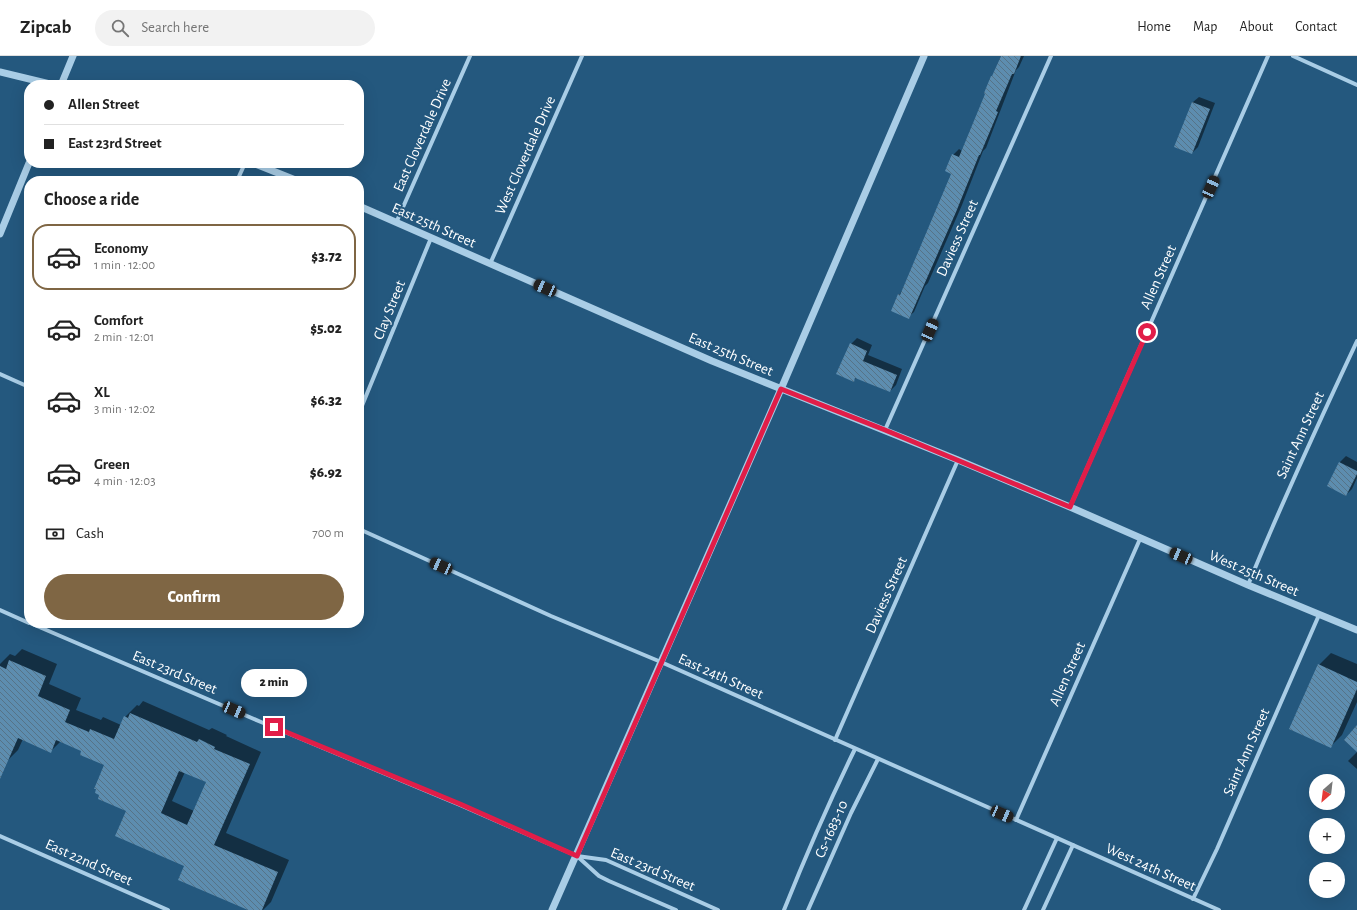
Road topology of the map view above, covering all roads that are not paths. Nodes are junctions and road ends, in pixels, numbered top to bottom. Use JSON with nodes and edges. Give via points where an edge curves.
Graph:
{"nodes":[{"id":1,"x":73,"y":56,"type":"edge"},
{"id":2,"x":470,"y":56,"type":"edge"},
{"id":3,"x":582,"y":56,"type":"edge"},
{"id":4,"x":924,"y":56,"type":"edge"},
{"id":5,"x":1051,"y":56,"type":"edge"},
{"id":6,"x":1268,"y":56,"type":"edge"},
{"id":7,"x":1293,"y":56,"type":"edge"},
{"id":8,"x":0,"y":72,"type":"edge"},
{"id":9,"x":33,"y":80,"type":"edge"},
{"id":10,"x":63,"y":80,"type":"edge"},
{"id":11,"x":1357,"y":85,"type":"edge"},
{"id":12,"x":27,"y":168,"type":"edge"},
{"id":13,"x":266,"y":168,"type":"edge"},
{"id":14,"x":286,"y":176,"type":"edge"},
{"id":15,"x":364,"y":208,"type":"edge"},
{"id":16,"x":396,"y":223,"type":"junction"},
{"id":17,"x":0,"y":234,"type":"edge"},
{"id":18,"x":431,"y":238,"type":"junction"},
{"id":19,"x":490,"y":264,"type":"junction"},
{"id":20,"x":1357,"y":341,"type":"edge"},
{"id":21,"x":0,"y":374,"type":"edge"},
{"id":22,"x":24,"y":385,"type":"edge"},
{"id":23,"x":781,"y":389,"type":"junction"},
{"id":24,"x":364,"y":401,"type":"edge"},
{"id":25,"x":885,"y":430,"type":"junction"},
{"id":26,"x":958,"y":460,"type":"junction"},
{"id":27,"x":1070,"y":507,"type":"junction"},
{"id":28,"x":364,"y":531,"type":"edge"},
{"id":29,"x":1140,"y":539,"type":"junction"},
{"id":30,"x":1248,"y":585,"type":"junction"},
{"id":31,"x":0,"y":610,"type":"edge"},
{"id":32,"x":1319,"y":615,"type":"junction"},
{"id":33,"x":24,"y":620,"type":"edge"},
{"id":34,"x":42,"y":628,"type":"edge"},
{"id":35,"x":1357,"y":630,"type":"edge"},
{"id":36,"x":661,"y":662,"type":"junction"},
{"id":37,"x":835,"y":740,"type":"junction"},
{"id":38,"x":855,"y":749,"type":"junction"},
{"id":39,"x":878,"y":759,"type":"junction"},
{"id":40,"x":1016,"y":820,"type":"junction"},
{"id":41,"x":0,"y":836,"type":"edge"},
{"id":42,"x":1057,"y":838,"type":"junction"},
{"id":43,"x":1073,"y":845,"type":"junction"},
{"id":44,"x":577,"y":856,"type":"junction"},
{"id":45,"x":1193,"y":899,"type":"junction"},
{"id":46,"x":168,"y":910,"type":"edge"},
{"id":47,"x":552,"y":910,"type":"edge"},
{"id":48,"x":676,"y":910,"type":"edge"},
{"id":49,"x":718,"y":910,"type":"edge"},
{"id":50,"x":784,"y":910,"type":"edge"},
{"id":51,"x":808,"y":910,"type":"edge"},
{"id":52,"x":1024,"y":910,"type":"edge"},
{"id":53,"x":1044,"y":910,"type":"edge"},
{"id":54,"x":1219,"y":910,"type":"edge"}],
"edges":[{"from":1,"to":10,"type":"street"},
{"from":2,"to":16,"type":"street","name":"East Cloverdale Drive"},
{"from":3,"to":19,"type":"street","name":"West Cloverdale Drive"},
{"from":4,"to":23,"type":"street"},
{"from":5,"to":25,"type":"street","name":"Daviess Street"},
{"from":6,"to":27,"type":"street","name":"Allen Street"},
{"from":7,"to":11,"type":"street"},
{"from":8,"to":9,"type":"street"},
{"from":12,"to":17,"type":"street"},
{"from":13,"to":14,"type":"street"},
{"from":15,"to":16,"type":"street","name":"East 25th Street"},
{"from":16,"to":18,"type":"street","name":"East 25th Street"},
{"from":18,"to":19,"type":"street","name":"East 25th Street"},
{"from":18,"to":24,"type":"street","name":"Clay Street"},
{"from":19,"to":23,"type":"street","name":"East 25th Street"},
{"from":20,"to":30,"type":"street","name":"Saint Ann Street","via":[[1280,507]]},
{"from":21,"to":22,"type":"street"},
{"from":23,"to":25,"type":"street","name":"East 25th Street"},
{"from":23,"to":36,"type":"street"},
{"from":25,"to":26,"type":"street","name":"East 25th Street"},
{"from":26,"to":27,"type":"street","name":"East 25th Street"},
{"from":26,"to":37,"type":"street","name":"Daviess Street"},
{"from":27,"to":29,"type":"street","name":"East 25th Street"},
{"from":28,"to":36,"type":"street","name":"East 24th Street","via":[[551,616]]},
{"from":29,"to":30,"type":"street","name":"West 25th Street"},
{"from":29,"to":40,"type":"street","name":"Allen Street"},
{"from":30,"to":32,"type":"street","name":"West 25th Street"},
{"from":31,"to":33,"type":"street","name":"East 23rd Street"},
{"from":32,"to":35,"type":"street","name":"West 25th Street"},
{"from":32,"to":45,"type":"street","name":"Saint Ann Street"},
{"from":34,"to":44,"type":"street","name":"East 23rd Street"},
{"from":36,"to":37,"type":"street","name":"East 24th Street"},
{"from":36,"to":44,"type":"street"},
{"from":37,"to":38,"type":"street","name":"East 24th Street"},
{"from":38,"to":39,"type":"street","name":"East 24th Street"},
{"from":38,"to":50,"type":"street","via":[[834,791]]},
{"from":39,"to":40,"type":"street","name":"East 24th Street"},
{"from":39,"to":51,"type":"street","name":"Cs-1683-10"},
{"from":40,"to":42,"type":"street","name":"East 24th Street"},
{"from":41,"to":46,"type":"street","name":"East 22nd Street"},
{"from":42,"to":43,"type":"street","name":"East 24th Street"},
{"from":42,"to":52,"type":"street"},
{"from":43,"to":45,"type":"street","name":"West 24th Street"},
{"from":43,"to":53,"type":"street"},
{"from":44,"to":47,"type":"street"},
{"from":44,"to":48,"type":"street","name":"East 23rd Street","via":[[599,876]]},
{"from":44,"to":49,"type":"street","name":"East 23rd Street","via":[[606,860]]},
{"from":45,"to":54,"type":"street","name":"West 24th Street"}]}
